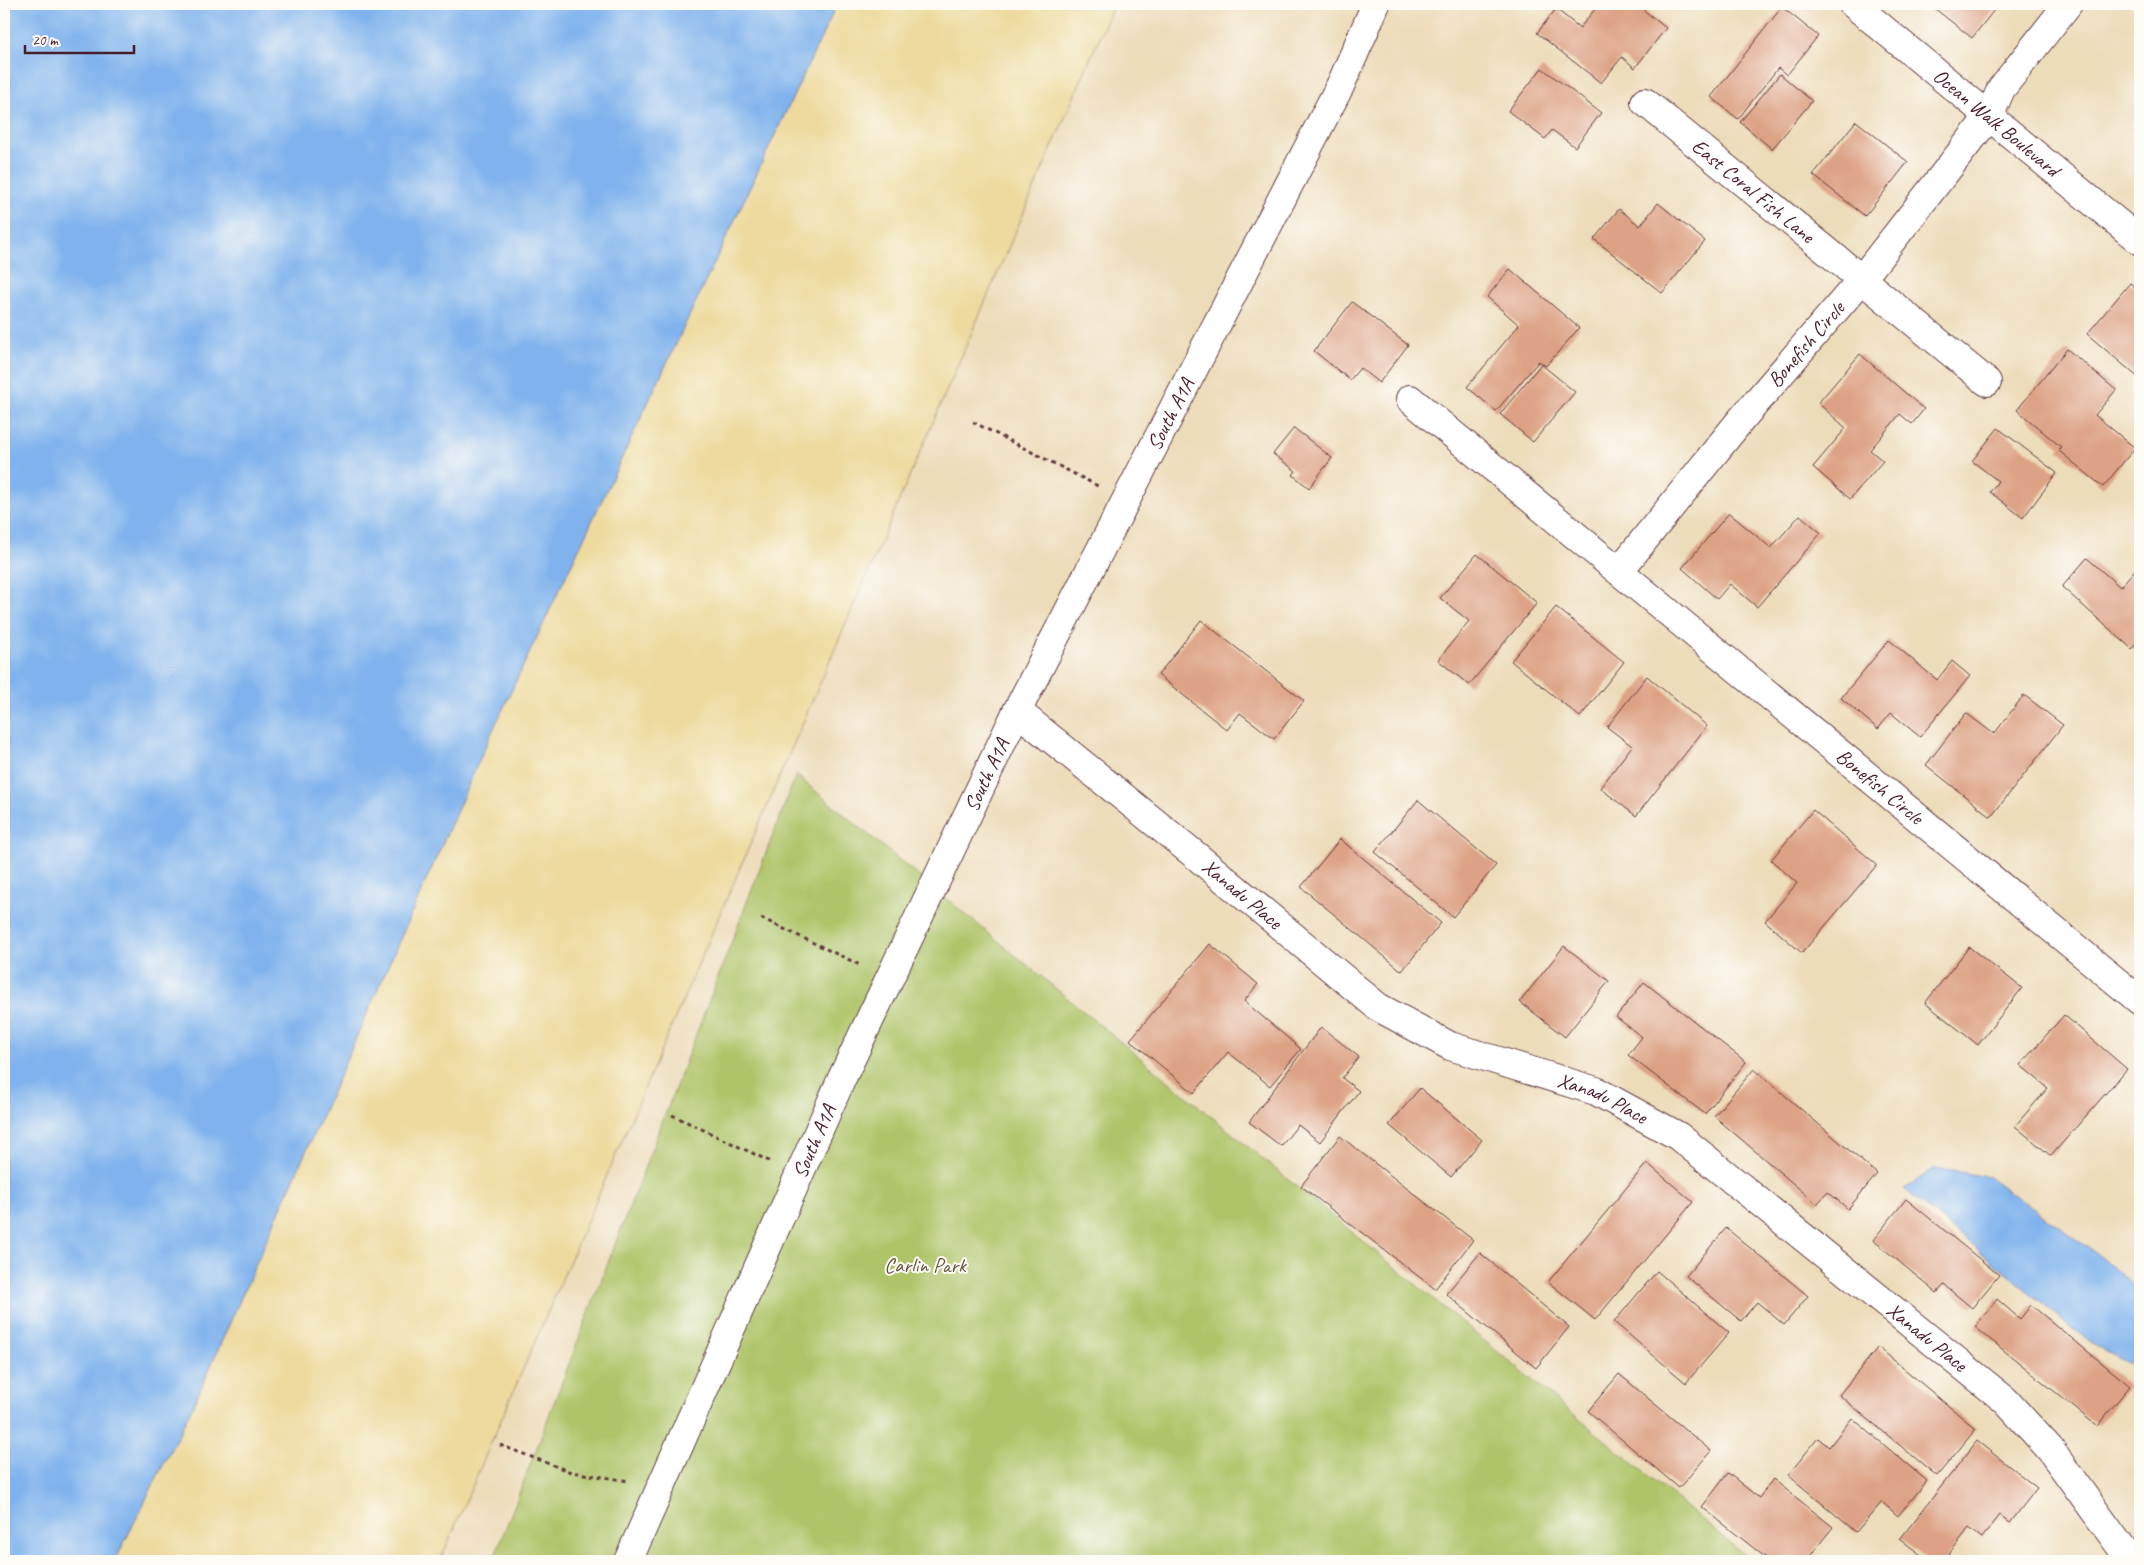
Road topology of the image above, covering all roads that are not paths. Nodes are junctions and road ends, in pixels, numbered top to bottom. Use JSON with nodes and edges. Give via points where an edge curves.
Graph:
{"nodes":[{"id":1,"x":1376,"y":4,"type":"edge"},
{"id":2,"x":1853,"y":4,"type":"edge"},
{"id":3,"x":2068,"y":4,"type":"edge"},
{"id":4,"x":1645,"y":102,"type":"dead end"},
{"id":5,"x":1990,"y":115,"type":"junction"},
{"id":6,"x":2140,"y":241,"type":"edge"},
{"id":7,"x":1861,"y":280,"type":"junction"},
{"id":8,"x":1987,"y":382,"type":"dead end"},
{"id":9,"x":1410,"y":399,"type":"dead end"},
{"id":10,"x":1619,"y":571,"type":"junction"},
{"id":11,"x":1017,"y":711,"type":"junction"},
{"id":12,"x":2140,"y":1001,"type":"edge"},
{"id":13,"x":628,"y":1561,"type":"edge"},
{"id":14,"x":2131,"y":1561,"type":"edge"}],
"edges":[{"from":1,"to":11,"type":"street","name":"South A1A","via":[[1341,84]]},
{"from":2,"to":5,"type":"street","name":"Ocean Walk Boulevard"},
{"from":3,"to":5,"type":"street","name":"Bonefish Circle","via":[[2001,89]]},
{"from":4,"to":7,"type":"street","name":"East Coral Fish Lane"},
{"from":5,"to":6,"type":"street","name":"Ocean Walk Boulevard"},
{"from":5,"to":7,"type":"street","name":"Bonefish Circle"},
{"from":7,"to":8,"type":"street","name":"East Coral Fish Lane"},
{"from":7,"to":10,"type":"street","name":"Bonefish Circle","via":[[1740,421]]},
{"from":9,"to":10,"type":"street","name":"Bonefish Circle"},
{"from":10,"to":12,"type":"street","name":"Bonefish Circle"},
{"from":11,"to":13,"type":"street","name":"South A1A","via":[[799,1175]]},
{"from":11,"to":14,"type":"street","name":"Xanadu Place","via":[[1378,1007],[1450,1046],[1596,1091],[1678,1136],[2006,1400],[2049,1448]]}]}
